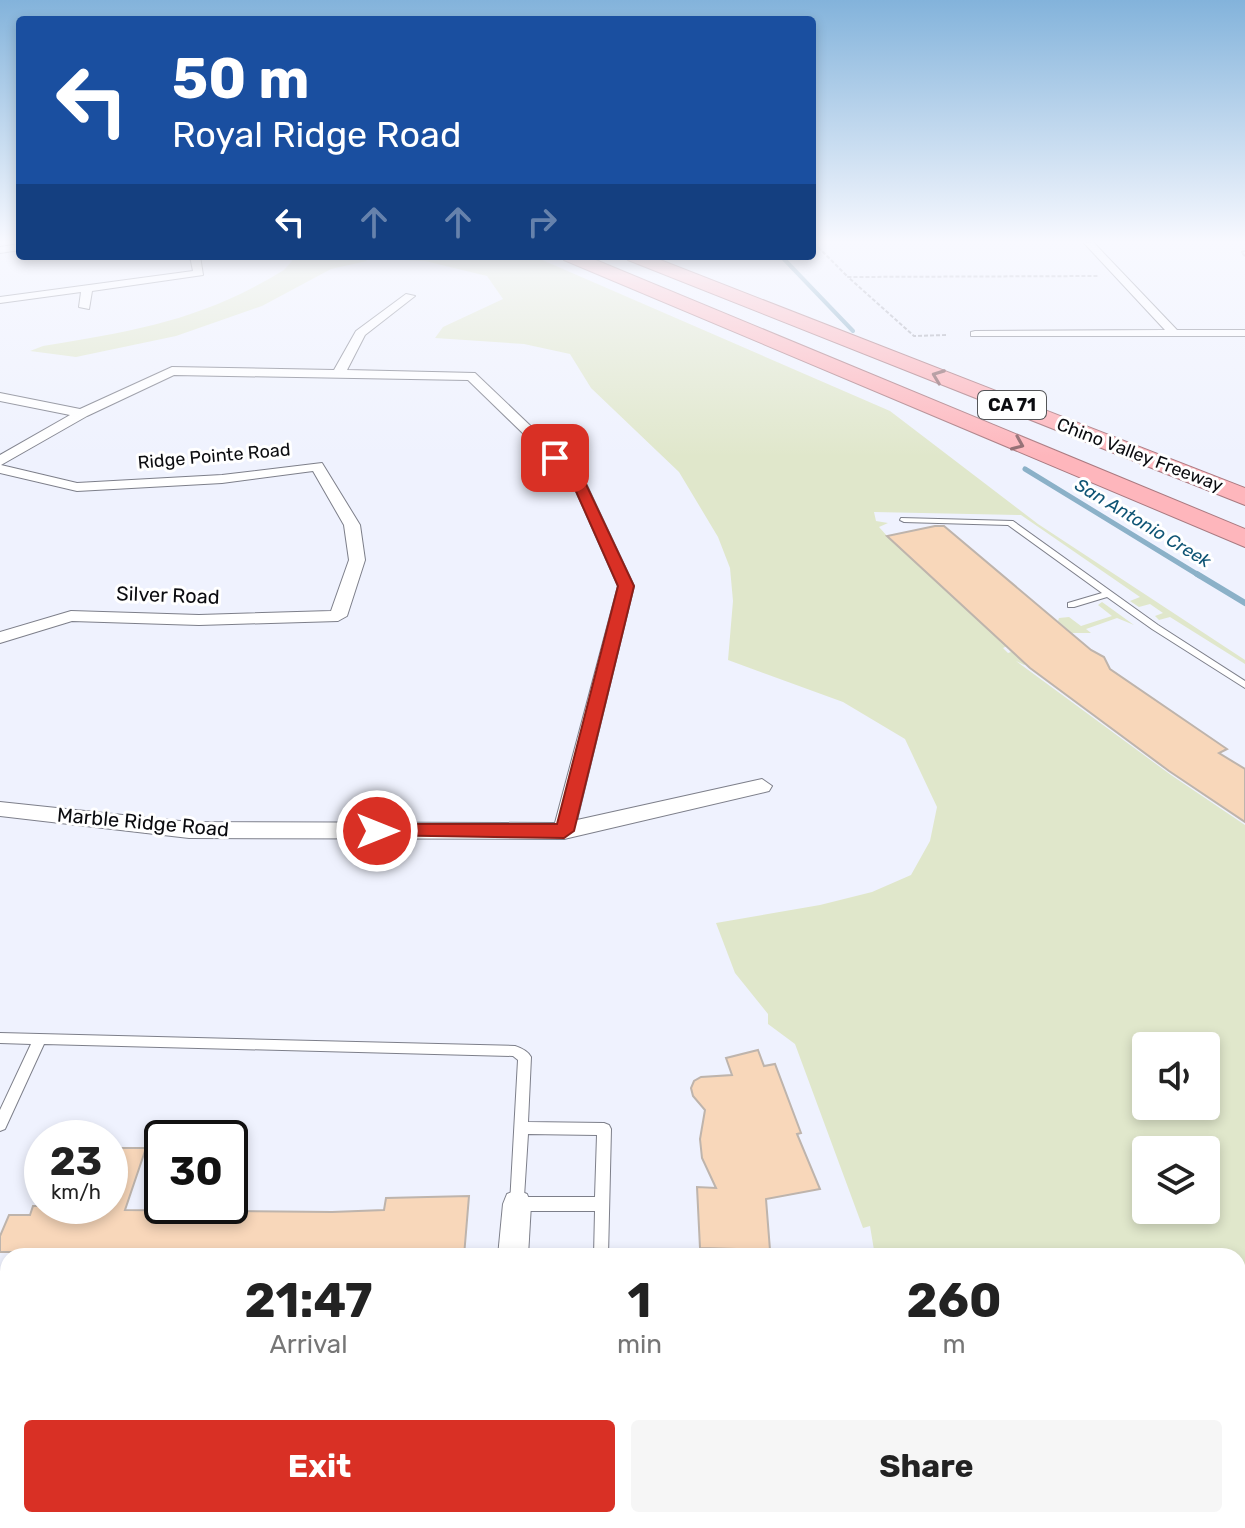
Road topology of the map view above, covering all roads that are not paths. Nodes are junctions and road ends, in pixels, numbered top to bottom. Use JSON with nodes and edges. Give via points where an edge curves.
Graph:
{"nodes":[{"id":1,"x":385,"y":314,"type":"edge"},
{"id":2,"x":710,"y":314,"type":"edge"},
{"id":3,"x":780,"y":314,"type":"edge"},
{"id":4,"x":1156,"y":314,"type":"edge"},
{"id":5,"x":1174,"y":333,"type":"junction"},
{"id":6,"x":1245,"y":333,"type":"edge"},
{"id":7,"x":975,"y":334,"type":"dead end"},
{"id":8,"x":340,"y":371,"type":"junction"},
{"id":9,"x":0,"y":397,"type":"edge"},
{"id":10,"x":82,"y":413,"type":"junction"},
{"id":11,"x":0,"y":461,"type":"edge"},
{"id":12,"x":0,"y":469,"type":"edge"},
{"id":13,"x":1245,"y":497,"type":"edge"},
{"id":14,"x":904,"y":520,"type":"dead end"},
{"id":15,"x":1245,"y":539,"type":"edge"},
{"id":16,"x":1108,"y":594,"type":"junction"},
{"id":17,"x":1071,"y":605,"type":"dead end"},
{"id":18,"x":338,"y":616,"type":"joint"},
{"id":19,"x":0,"y":638,"type":"edge"},
{"id":20,"x":1245,"y":685,"type":"edge"},
{"id":21,"x":762,"y":786,"type":"dead end"},
{"id":22,"x":0,"y":809,"type":"edge"},
{"id":23,"x":564,"y":831,"type":"junction"},
{"id":24,"x":0,"y":1038,"type":"edge"},
{"id":25,"x":40,"y":1039,"type":"junction"},
{"id":26,"x":0,"y":1125,"type":"edge"},
{"id":27,"x":521,"y":1128,"type":"junction"},
{"id":28,"x":517,"y":1204,"type":"junction"},
{"id":29,"x":602,"y":1204,"type":"junction"},
{"id":30,"x":514,"y":1248,"type":"edge"},
{"id":31,"x":601,"y":1248,"type":"edge"}],
"edges":[{"from":1,"to":8,"type":"street","via":[[360,333]]},
{"from":2,"to":15,"type":"highway","name":"Chino Valley Freeway","number":"CA 71","one_way":true},
{"from":13,"to":3,"type":"highway","name":"Chino Valley Freeway","number":"CA 71","one_way":true},
{"from":4,"to":5,"type":"street"},
{"from":5,"to":6,"type":"street"},
{"from":5,"to":7,"type":"street"},
{"from":8,"to":10,"type":"street","via":[[172,371]]},
{"from":8,"to":23,"type":"street","via":[[471,376],[577,478],[626,586]]},
{"from":9,"to":10,"type":"street"},
{"from":10,"to":11,"type":"street"},
{"from":12,"to":18,"type":"street","name":"Ridge Pointe Road","via":[[77,487],[222,479],[317,466],[352,525],[357,560]]},
{"from":14,"to":16,"type":"lane","via":[[1010,523]]},
{"from":16,"to":17,"type":"lane"},
{"from":16,"to":20,"type":"lane"},
{"from":18,"to":19,"type":"street","name":"Silver Road","via":[[71,616]]},
{"from":21,"to":23,"type":"street","name":"Marble Ridge Road"},
{"from":22,"to":23,"type":"street","name":"Marble Ridge Road","via":[[189,830]]},
{"from":24,"to":25,"type":"lane"},
{"from":25,"to":26,"type":"lane"},
{"from":25,"to":27,"type":"lane","via":[[515,1051],[525,1057]]},
{"from":27,"to":28,"type":"lane"},
{"from":27,"to":29,"type":"lane","via":[[604,1129]]},
{"from":28,"to":29,"type":"lane"},
{"from":28,"to":30,"type":"street"},
{"from":29,"to":31,"type":"lane"}]}
